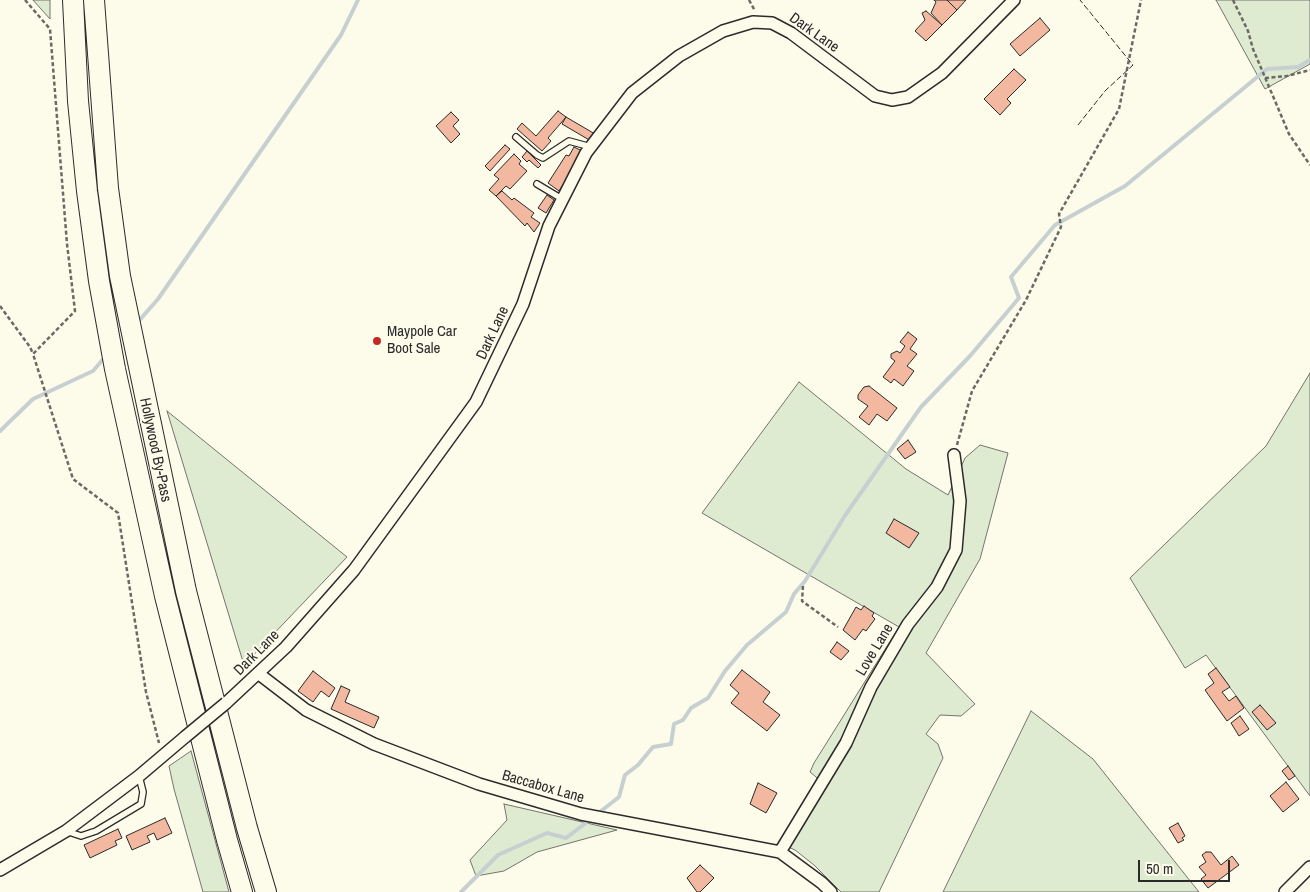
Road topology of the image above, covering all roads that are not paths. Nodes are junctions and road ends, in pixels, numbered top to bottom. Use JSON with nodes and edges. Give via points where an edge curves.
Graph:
{"nodes":[{"id":1,"x":73,"y":0,"type":"edge"},
{"id":2,"x":94,"y":0,"type":"edge"},
{"id":3,"x":1014,"y":0,"type":"edge"},
{"id":4,"x":516,"y":137,"type":"dead end"},
{"id":5,"x":591,"y":147,"type":"junction"},
{"id":6,"x":537,"y":184,"type":"dead end"},
{"id":7,"x":562,"y":200,"type":"junction"},
{"id":8,"x":954,"y":455,"type":"road end"},
{"id":9,"x":259,"y":674,"type":"junction"},
{"id":10,"x":139,"y":776,"type":"junction"},
{"id":11,"x":66,"y":831,"type":"junction"},
{"id":12,"x":780,"y":852,"type":"junction"},
{"id":13,"x":1310,"y":866,"type":"edge"},
{"id":14,"x":0,"y":870,"type":"edge"},
{"id":15,"x":242,"y":892,"type":"edge"},
{"id":16,"x":266,"y":892,"type":"edge"},
{"id":17,"x":830,"y":892,"type":"edge"},
{"id":18,"x":1286,"y":892,"type":"edge"}],
"edges":[{"from":1,"to":15,"type":"highway","name":"Hollywood By-Pass","via":[[87,191],[106,320],[165,596]]},
{"from":2,"to":16,"type":"highway","name":"Hollywood By-Pass","via":[[107,178],[122,285],[186,591]]},
{"from":3,"to":5,"type":"street","name":"Dark Lane","via":[[925,87],[908,97],[892,100],[875,96],[791,33],[772,23],[753,22],[723,31],[680,56],[632,93]]},
{"from":4,"to":5,"type":"lane","via":[[542,158],[569,141]]},
{"from":5,"to":7,"type":"street","name":"Dark Lane"},
{"from":6,"to":7,"type":"lane"},
{"from":7,"to":9,"type":"street","name":"Dark Lane","via":[[549,226],[523,304],[476,402],[354,570]]},
{"from":8,"to":12,"type":"street","name":"Love Lane","via":[[960,501],[956,550],[937,587],[908,624],[870,687],[846,743]]},
{"from":9,"to":10,"type":"street","name":"Dark Lane","bridge":true},
{"from":9,"to":12,"type":"street","name":"Baccabox Lane","via":[[306,710],[374,744],[480,784],[580,814]]},
{"from":10,"to":11,"type":"street","name":"Dark Lane"},
{"from":10,"to":11,"type":"lane","via":[[142,804],[96,831],[81,836]]},
{"from":11,"to":14,"type":"street","name":"Dark Lane"},
{"from":12,"to":17,"type":"street","name":"Baccabox Lane"},
{"from":13,"to":18,"type":"street"}]}
